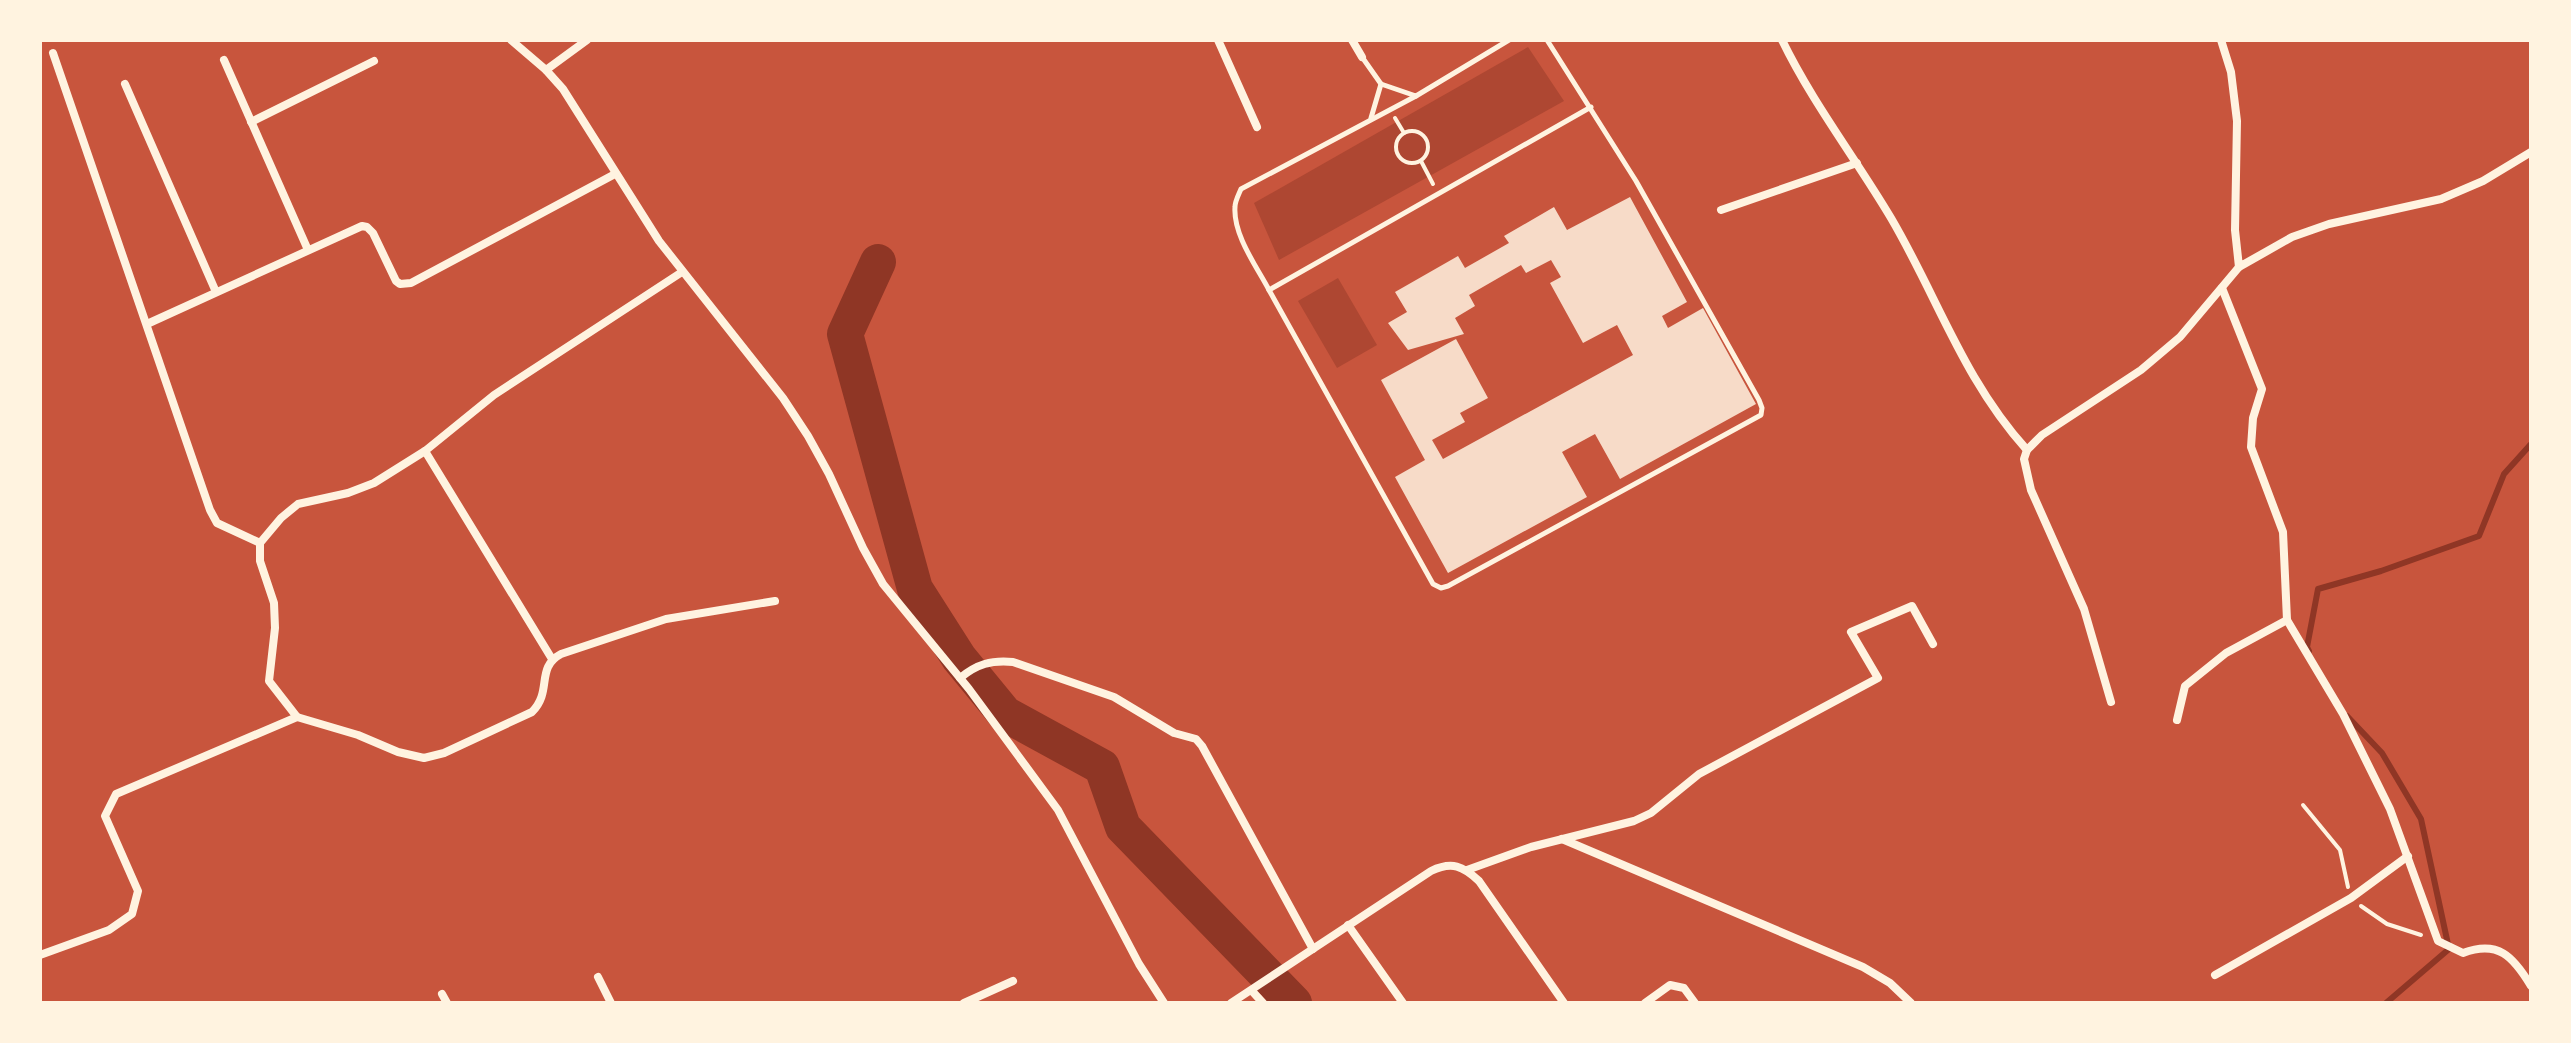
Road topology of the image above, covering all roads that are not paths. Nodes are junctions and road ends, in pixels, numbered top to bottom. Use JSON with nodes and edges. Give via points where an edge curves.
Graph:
{"nodes":[{"id":1,"x":511,"y":40,"type":"edge"},
{"id":2,"x":587,"y":40,"type":"edge"},
{"id":3,"x":1218,"y":40,"type":"edge"},
{"id":4,"x":1352,"y":40,"type":"edge"},
{"id":5,"x":1509,"y":40,"type":"edge"},
{"id":6,"x":1547,"y":40,"type":"edge"},
{"id":7,"x":1782,"y":40,"type":"edge"},
{"id":8,"x":2221,"y":40,"type":"edge"},
{"id":9,"x":53,"y":53,"type":"dead end"},
{"id":10,"x":1362,"y":57,"type":"joint"},
{"id":11,"x":224,"y":60,"type":"dead end"},
{"id":12,"x":374,"y":61,"type":"dead end"},
{"id":13,"x":546,"y":70,"type":"junction"},
{"id":14,"x":125,"y":84,"type":"dead end"},
{"id":15,"x":1381,"y":84,"type":"junction"},
{"id":16,"x":1416,"y":96,"type":"junction"},
{"id":17,"x":1591,"y":107,"type":"junction"},
{"id":18,"x":1371,"y":120,"type":"junction"},
{"id":19,"x":251,"y":122,"type":"junction"},
{"id":20,"x":1257,"y":127,"type":"dead end"},
{"id":21,"x":2531,"y":152,"type":"edge"},
{"id":22,"x":1857,"y":163,"type":"junction"},
{"id":23,"x":615,"y":174,"type":"junction"},
{"id":24,"x":1721,"y":210,"type":"dead end"},
{"id":25,"x":308,"y":250,"type":"junction"},
{"id":26,"x":2239,"y":267,"type":"junction"},
{"id":27,"x":682,"y":272,"type":"junction"},
{"id":28,"x":2222,"y":288,"type":"junction"},
{"id":29,"x":1269,"y":290,"type":"junction"},
{"id":30,"x":216,"y":292,"type":"junction"},
{"id":31,"x":147,"y":324,"type":"junction"},
{"id":32,"x":2027,"y":450,"type":"junction"},
{"id":33,"x":425,"y":451,"type":"junction"},
{"id":34,"x":260,"y":543,"type":"junction"},
{"id":35,"x":775,"y":601,"type":"dead end"},
{"id":36,"x":2287,"y":620,"type":"junction"},
{"id":37,"x":1933,"y":644,"type":"dead end"},
{"id":38,"x":552,"y":659,"type":"junction"},
{"id":39,"x":963,"y":676,"type":"junction"},
{"id":40,"x":2111,"y":702,"type":"dead end"},
{"id":41,"x":297,"y":717,"type":"junction"},
{"id":42,"x":2177,"y":720,"type":"dead end"},
{"id":43,"x":1561,"y":839,"type":"junction"},
{"id":44,"x":2408,"y":856,"type":"junction"},
{"id":45,"x":1467,"y":870,"type":"junction"},
{"id":46,"x":1348,"y":925,"type":"junction"},
{"id":47,"x":1313,"y":949,"type":"junction"},
{"id":48,"x":40,"y":955,"type":"edge"},
{"id":49,"x":2215,"y":975,"type":"dead end"},
{"id":50,"x":598,"y":977,"type":"dead end"},
{"id":51,"x":1013,"y":981,"type":"dead end"},
{"id":52,"x":2531,"y":986,"type":"edge"},
{"id":53,"x":1255,"y":989,"type":"junction"},
{"id":54,"x":611,"y":1003,"type":"edge"},
{"id":55,"x":964,"y":1003,"type":"edge"},
{"id":56,"x":1164,"y":1003,"type":"edge"},
{"id":57,"x":1231,"y":1003,"type":"edge"},
{"id":58,"x":1263,"y":1003,"type":"edge"},
{"id":59,"x":1403,"y":1003,"type":"edge"},
{"id":60,"x":1564,"y":1003,"type":"edge"},
{"id":61,"x":1645,"y":1003,"type":"edge"},
{"id":62,"x":1695,"y":1003,"type":"edge"},
{"id":63,"x":1911,"y":1003,"type":"edge"}],
"edges":[{"from":1,"to":13,"type":"street"},
{"from":2,"to":13,"type":"street"},
{"from":3,"to":20,"type":"street"},
{"from":4,"to":10,"type":"street"},
{"from":5,"to":16,"type":"lane"},
{"from":6,"to":17,"type":"lane"},
{"from":7,"to":22,"type":"street"},
{"from":8,"to":26,"type":"street","via":[[2237,121]]},
{"from":9,"to":31,"type":"street"},
{"from":10,"to":15,"type":"lane"},
{"from":11,"to":19,"type":"street"},
{"from":12,"to":19,"type":"street"},
{"from":13,"to":23,"type":"street"},
{"from":14,"to":30,"type":"street"},
{"from":15,"to":16,"type":"lane"},
{"from":15,"to":18,"type":"lane"},
{"from":16,"to":18,"type":"lane"},
{"from":17,"to":29,"type":"lane"},
{"from":17,"to":29,"type":"lane","via":[[1759,400],[1761,415],[1755,419],[1441,588],[1433,584]]},
{"from":18,"to":29,"type":"lane","via":[[1241,189],[1234,205],[1236,218]]},
{"from":19,"to":25,"type":"street"},
{"from":21,"to":26,"type":"street","via":[[2441,199],[2329,224],[2292,237]]},
{"from":22,"to":24,"type":"street"},
{"from":22,"to":32,"type":"street","via":[[1908,248],[1960,356]]},
{"from":23,"to":25,"type":"street","via":[[405,285],[396,281],[367,227]]},
{"from":23,"to":27,"type":"street"},
{"from":25,"to":30,"type":"street"},
{"from":26,"to":28,"type":"street"},
{"from":27,"to":33,"type":"street","via":[[494,395]]},
{"from":27,"to":39,"type":"street","via":[[783,398],[829,474],[883,584]]},
{"from":28,"to":32,"type":"street","via":[[2180,337],[2141,370]]},
{"from":28,"to":36,"type":"street","via":[[2262,389],[2251,447],[2283,532]]},
{"from":30,"to":31,"type":"street"},
{"from":31,"to":34,"type":"street","via":[[210,510],[217,523]]},
{"from":32,"to":40,"type":"street","via":[[2025,472],[2084,609]]},
{"from":33,"to":34,"type":"street","via":[[374,483],[298,504]]},
{"from":33,"to":38,"type":"street"},
{"from":34,"to":41,"type":"street","via":[[260,561],[274,603],[269,681]]},
{"from":35,"to":38,"type":"street","via":[[666,619]]},
{"from":36,"to":42,"type":"street","via":[[2226,653],[2185,686]]},
{"from":36,"to":44,"type":"street","via":[[2343,714]]},
{"from":37,"to":43,"type":"street","via":[[1912,606],[1851,632],[1878,678],[1699,774],[1651,813]]},
{"from":38,"to":41,"type":"street","via":[[542,702],[532,712],[424,758]]},
{"from":39,"to":47,"type":"street","via":[[996,660],[1013,662],[1114,697],[1174,733],[1196,739]]},
{"from":39,"to":56,"type":"street","via":[[1058,810]]},
{"from":41,"to":48,"type":"street","via":[[116,794],[105,816],[138,891],[132,914],[109,930]]},
{"from":43,"to":45,"type":"street"},
{"from":43,"to":63,"type":"street","via":[[1863,967]]},
{"from":44,"to":49,"type":"street","via":[[2351,898]]},
{"from":44,"to":52,"type":"street","via":[[2438,941],[2463,953],[2476,948],[2503,952]]},
{"from":45,"to":46,"type":"street","via":[[1443,865]]},
{"from":45,"to":60,"type":"street"},
{"from":46,"to":47,"type":"street"},
{"from":46,"to":59,"type":"street"},
{"from":47,"to":53,"type":"street"},
{"from":50,"to":54,"type":"street"},
{"from":51,"to":55,"type":"street"},
{"from":53,"to":57,"type":"street"},
{"from":53,"to":58,"type":"street"},
{"from":61,"to":62,"type":"street","via":[[1678,985]]}]}
